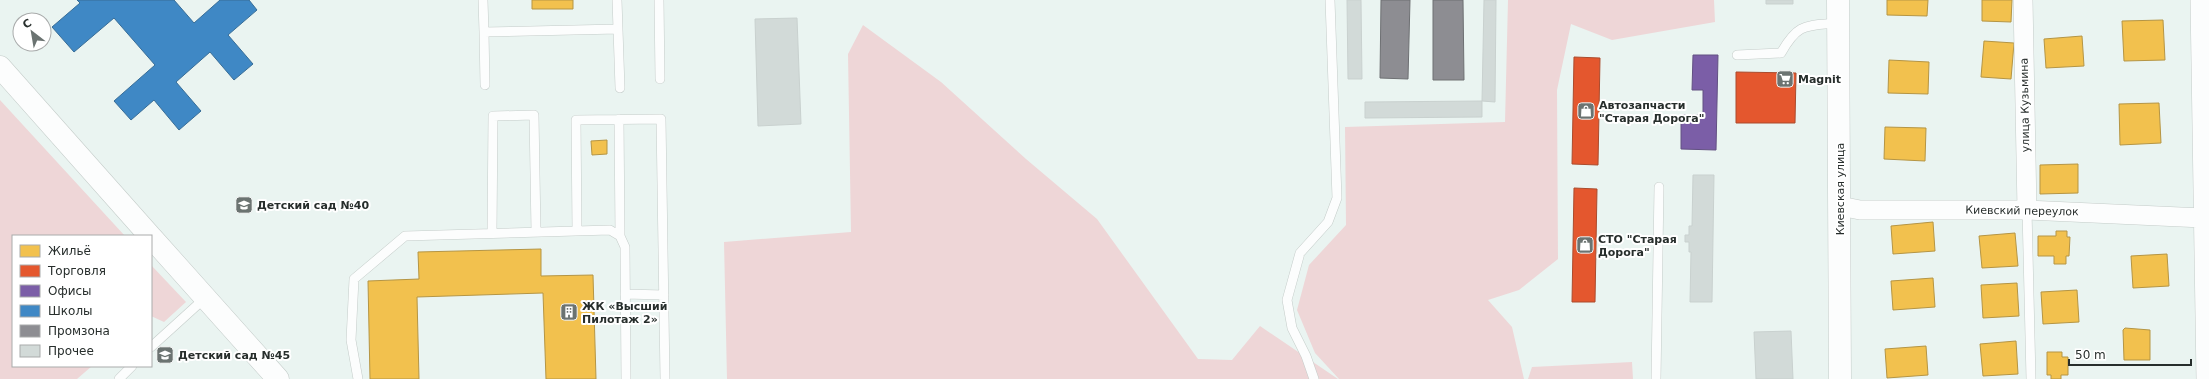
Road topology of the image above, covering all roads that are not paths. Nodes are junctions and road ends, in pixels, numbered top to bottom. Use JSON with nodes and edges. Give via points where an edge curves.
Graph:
{"nodes":[{"id":1,"x":483,"y":0,"type":"edge"},
{"id":2,"x":617,"y":0,"type":"edge"},
{"id":3,"x":658,"y":0,"type":"edge"},
{"id":4,"x":1330,"y":0,"type":"edge"},
{"id":5,"x":1838,"y":0,"type":"edge"},
{"id":6,"x":2023,"y":0,"type":"edge"},
{"id":7,"x":2200,"y":0,"type":"edge"},
{"id":8,"x":1838,"y":23,"type":"junction"},
{"id":9,"x":618,"y":29,"type":"junction"},
{"id":10,"x":484,"y":32,"type":"junction"},
{"id":11,"x":1737,"y":55,"type":"dead end"},
{"id":12,"x":0,"y":66,"type":"edge"},
{"id":13,"x":660,"y":79,"type":"dead end"},
{"id":14,"x":485,"y":85,"type":"dead end"},
{"id":15,"x":620,"y":88,"type":"dead end"},
{"id":16,"x":619,"y":120,"type":"junction"},
{"id":17,"x":1659,"y":188,"type":"dead end"},
{"id":18,"x":1840,"y":206,"type":"junction"},
{"id":19,"x":2026,"y":210,"type":"junction"},
{"id":20,"x":2203,"y":218,"type":"junction"},
{"id":21,"x":577,"y":231,"type":"junction"},
{"id":22,"x":536,"y":232,"type":"junction"},
{"id":23,"x":492,"y":233,"type":"junction"},
{"id":24,"x":150,"y":235,"type":"edge"},
{"id":25,"x":620,"y":236,"type":"junction"},
{"id":26,"x":152,"y":237,"type":"edge"},
{"id":27,"x":625,"y":294,"type":"junction"},
{"id":28,"x":664,"y":295,"type":"junction"},
{"id":29,"x":205,"y":298,"type":"junction"},
{"id":30,"x":152,"y":346,"type":"edge"},
{"id":31,"x":131,"y":367,"type":"edge"},
{"id":32,"x":276,"y":378,"type":"edge"},
{"id":33,"x":119,"y":379,"type":"edge"},
{"id":34,"x":358,"y":379,"type":"edge"},
{"id":35,"x":626,"y":379,"type":"edge"},
{"id":36,"x":665,"y":379,"type":"edge"},
{"id":37,"x":1314,"y":379,"type":"edge"},
{"id":38,"x":1656,"y":379,"type":"edge"},
{"id":39,"x":1840,"y":379,"type":"edge"},
{"id":40,"x":2031,"y":379,"type":"edge"},
{"id":41,"x":2206,"y":379,"type":"edge"}],
"edges":[{"from":1,"to":10,"type":"lane"},
{"from":2,"to":9,"type":"lane"},
{"from":3,"to":13,"type":"lane"},
{"from":4,"to":37,"type":"lane","via":[[1337,198],[1328,222],[1300,253],[1287,300],[1292,328]]},
{"from":5,"to":8,"type":"street","name":"Киевская улица"},
{"from":6,"to":19,"type":"street","name":"улица Кузьмина"},
{"from":7,"to":20,"type":"street"},
{"from":8,"to":11,"type":"lane","via":[[1805,26],[1791,35],[1781,53]]},
{"from":8,"to":18,"type":"street","name":"Киевская улица"},
{"from":9,"to":10,"type":"lane"},
{"from":9,"to":15,"type":"lane"},
{"from":10,"to":14,"type":"lane"},
{"from":12,"to":24,"type":"street"},
{"from":16,"to":21,"type":"lane","via":[[576,120]]},
{"from":16,"to":25,"type":"lane"},
{"from":16,"to":28,"type":"lane","via":[[661,119]]},
{"from":17,"to":38,"type":"lane"},
{"from":18,"to":19,"type":"street","name":"Киевский переулок","via":[[1860,210]]},
{"from":18,"to":39,"type":"street","name":"Киевская улица"},
{"from":19,"to":20,"type":"street","name":"Киевский переулок"},
{"from":19,"to":40,"type":"lane"},
{"from":20,"to":41,"type":"street"},
{"from":21,"to":22,"type":"lane"},
{"from":21,"to":25,"type":"lane","via":[[610,230]]},
{"from":22,"to":23,"type":"lane"},
{"from":22,"to":23,"type":"lane","via":[[534,115],[527,115],[493,116]]},
{"from":23,"to":34,"type":"lane","via":[[405,236],[354,279],[351,340]]},
{"from":25,"to":27,"type":"lane","via":[[624,247]]},
{"from":26,"to":29,"type":"street"},
{"from":27,"to":28,"type":"lane"},
{"from":27,"to":35,"type":"lane"},
{"from":28,"to":36,"type":"lane"},
{"from":29,"to":30,"type":"lane"},
{"from":29,"to":32,"type":"street"},
{"from":31,"to":33,"type":"lane"}]}
